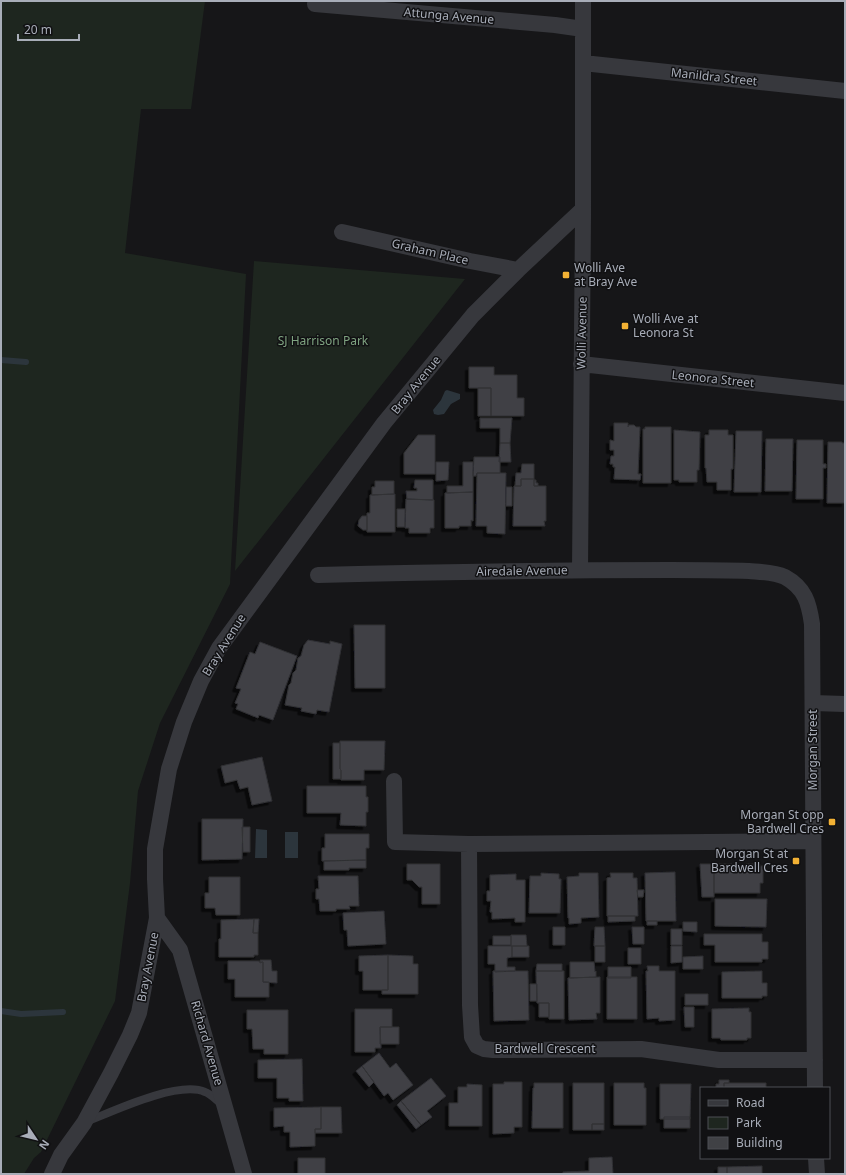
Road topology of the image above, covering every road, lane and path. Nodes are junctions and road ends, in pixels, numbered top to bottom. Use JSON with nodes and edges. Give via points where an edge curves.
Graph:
{"nodes":[{"id":1,"x":582,"y":1,"type":"edge"},
{"id":2,"x":315,"y":4,"type":"dead end"},
{"id":3,"x":583,"y":29,"type":"junction"},
{"id":4,"x":583,"y":63,"type":"junction"},
{"id":5,"x":845,"y":91,"type":"edge"},
{"id":6,"x":583,"y":209,"type":"junction"},
{"id":7,"x":342,"y":232,"type":"dead end"},
{"id":8,"x":518,"y":270,"type":"junction"},
{"id":9,"x":581,"y":364,"type":"junction"},
{"id":10,"x":845,"y":393,"type":"edge"},
{"id":11,"x":580,"y":570,"type":"junction"},
{"id":12,"x":726,"y":570,"type":"joint"},
{"id":13,"x":318,"y":575,"type":"dead end"},
{"id":14,"x":813,"y":703,"type":"junction"},
{"id":15,"x":845,"y":704,"type":"edge"},
{"id":16,"x":394,"y":781,"type":"dead end"},
{"id":17,"x":814,"y":841,"type":"junction"},
{"id":18,"x":469,"y":844,"type":"junction"},
{"id":19,"x":157,"y":918,"type":"junction"},
{"id":20,"x":815,"y":1060,"type":"junction"},
{"id":21,"x":816,"y":1087,"type":"edge"},
{"id":22,"x":225,"y":1106,"type":"junction"},
{"id":23,"x":84,"y":1123,"type":"junction"},
{"id":24,"x":816,"y":1159,"type":"edge"},
{"id":25,"x":52,"y":1174,"type":"edge"},
{"id":26,"x":244,"y":1174,"type":"edge"},
{"id":27,"x":817,"y":1174,"type":"edge"}],
"edges":[{"from":1,"to":3,"type":"street","name":"Wolli Avenue"},
{"from":2,"to":3,"type":"street","name":"Attunga Avenue"},
{"from":3,"to":4,"type":"street","name":"Wolli Avenue"},
{"from":4,"to":5,"type":"street","name":"Manildra Street"},
{"from":4,"to":6,"type":"street","name":"Wolli Avenue"},
{"from":6,"to":8,"type":"street","name":"Bray Avenue"},
{"from":6,"to":9,"type":"street","name":"Wolli Avenue"},
{"from":7,"to":8,"type":"street","name":"Graham Place"},
{"from":8,"to":19,"type":"street","name":"Bray Avenue","via":[[473,315],[384,423],[219,648],[184,722],[169,768],[156,849]]},
{"from":9,"to":10,"type":"street","name":"Leonora Street"},
{"from":9,"to":11,"type":"street","name":"Wolli Avenue"},
{"from":11,"to":12,"type":"street","name":"Airedale Avenue"},
{"from":11,"to":13,"type":"street","name":"Airedale Avenue"},
{"from":12,"to":14,"type":"street","name":"Morgan Street","via":[[770,573],[784,577],[796,585],[804,595],[810,607],[812,624]]},
{"from":14,"to":15,"type":"street"},
{"from":14,"to":17,"type":"street","name":"Morgan Street"},
{"from":16,"to":18,"type":"street","via":[[395,842]]},
{"from":17,"to":18,"type":"street"},
{"from":17,"to":20,"type":"street","name":"Morgan Street"},
{"from":18,"to":20,"type":"street","name":"Bardwell Crescent","via":[[470,1005],[472,1037],[477,1046],[493,1050],[641,1049],[719,1060]]},
{"from":19,"to":22,"type":"street","name":"Richard Avenue","via":[[180,950]]},
{"from":19,"to":23,"type":"street","name":"Bray Avenue","via":[[139,1013],[127,1042]]},
{"from":20,"to":21,"type":"street","name":"Morgan Street"},
{"from":22,"to":23,"type":"lane","via":[[205,1092],[183,1090],[151,1096]]},
{"from":22,"to":26,"type":"street","name":"Richard Avenue"},
{"from":23,"to":25,"type":"street","name":"Bray Avenue","via":[[61,1155]]},
{"from":24,"to":27,"type":"street"}]}
